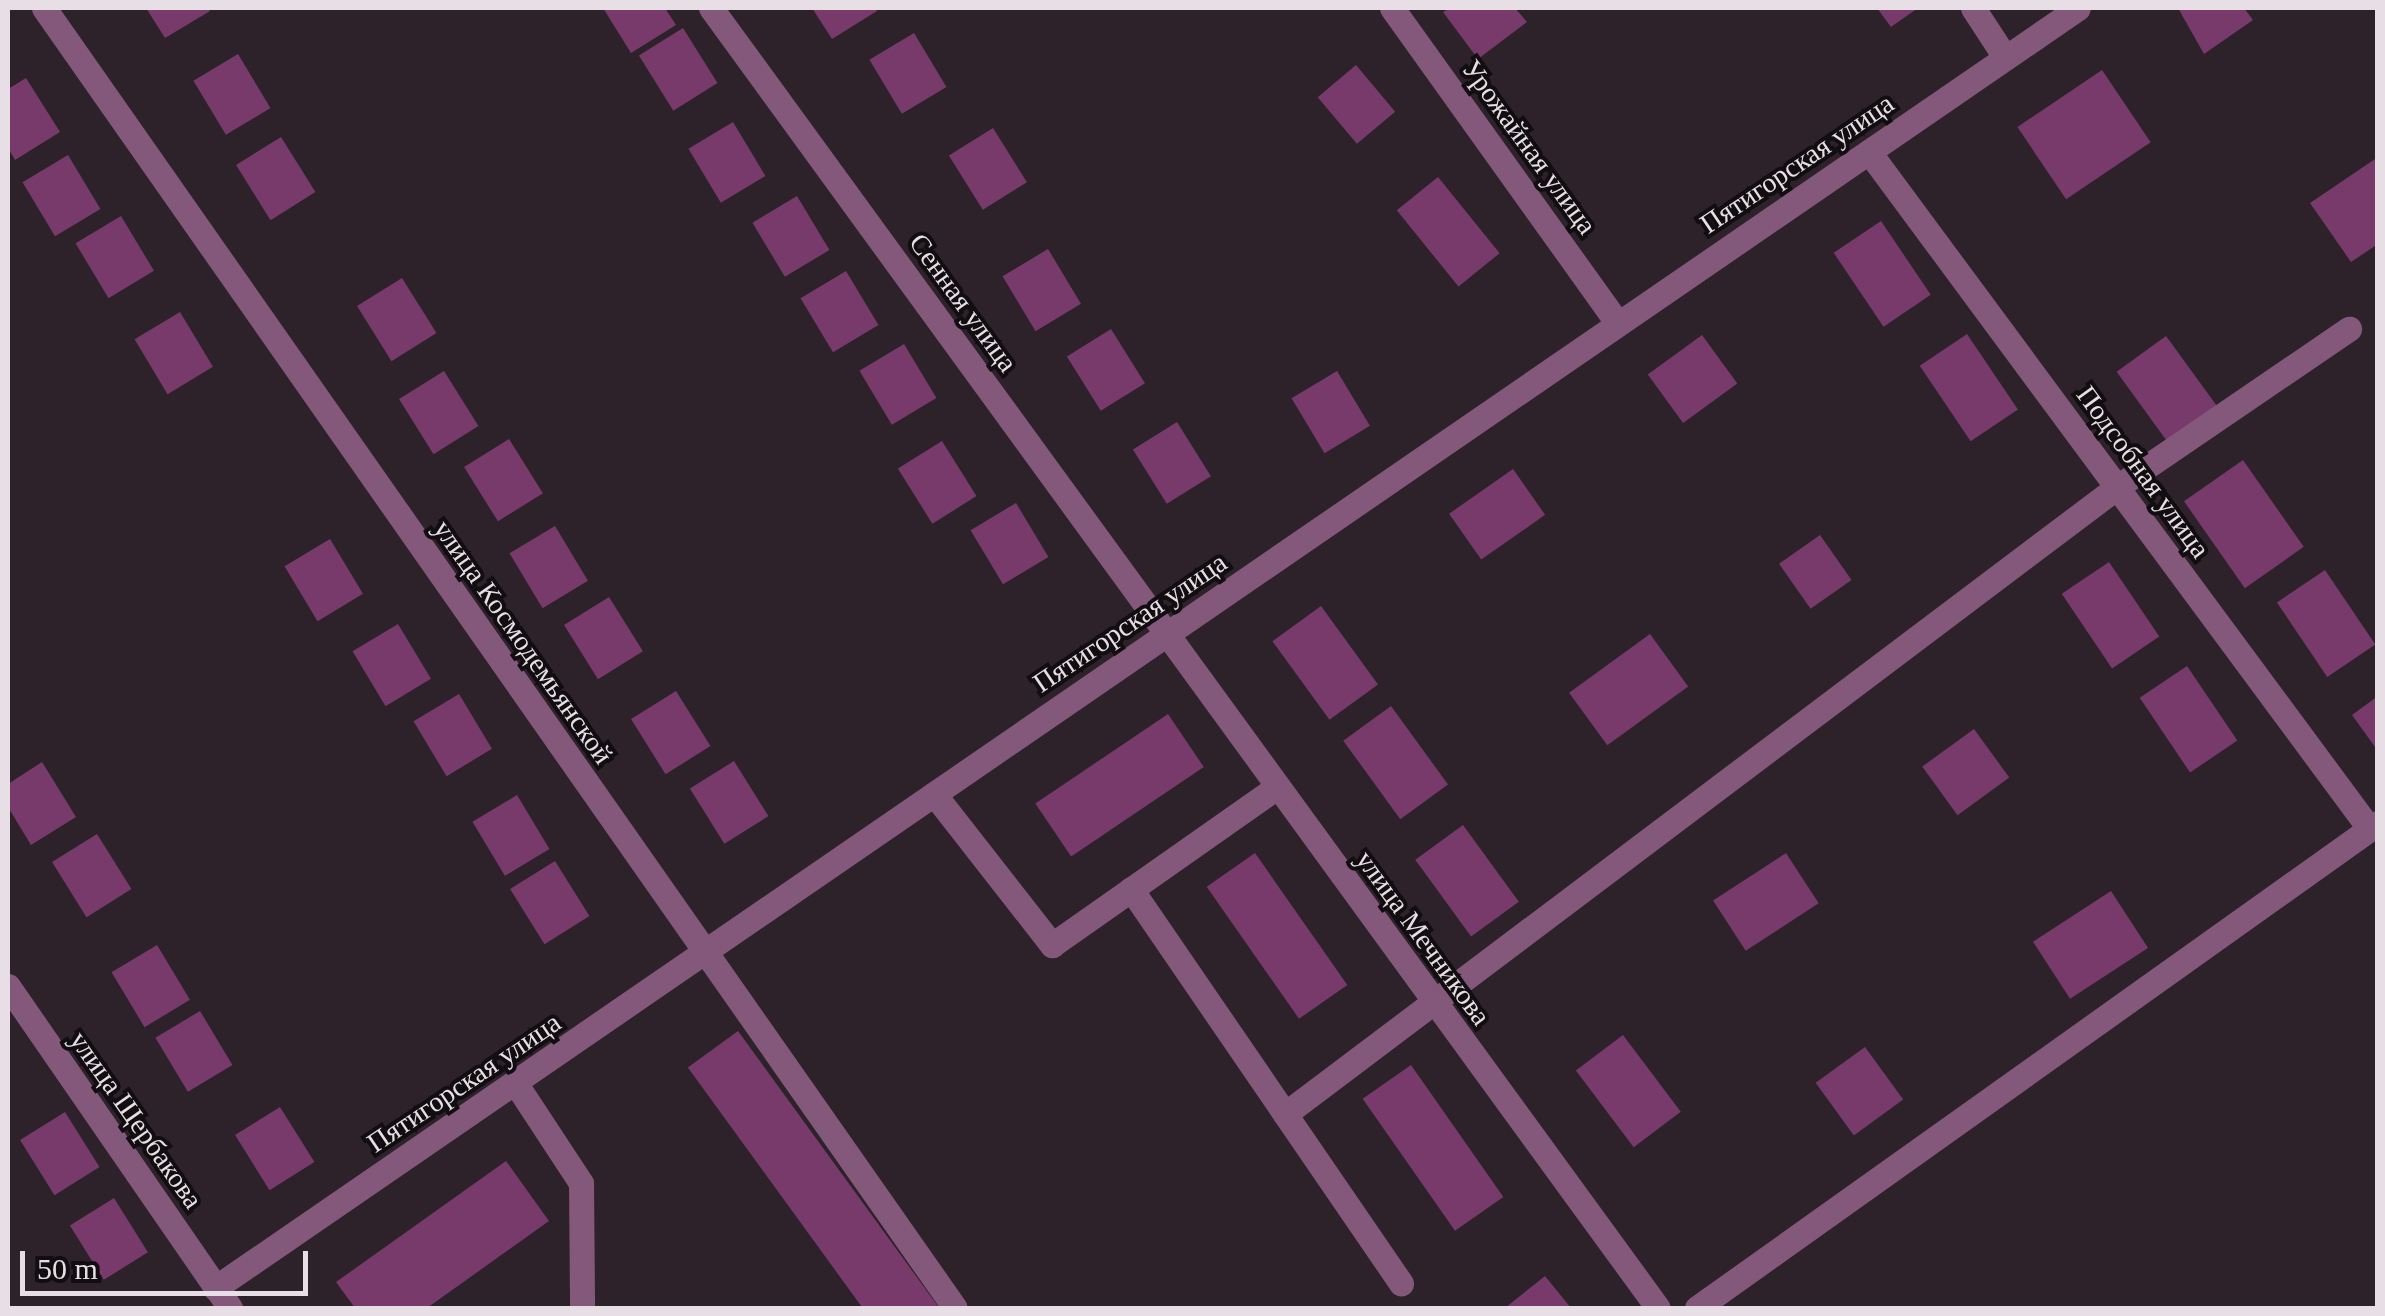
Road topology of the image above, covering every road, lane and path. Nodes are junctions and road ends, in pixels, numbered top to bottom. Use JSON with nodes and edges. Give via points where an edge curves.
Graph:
{"nodes":[{"id":1,"x":44,"y":8,"type":"edge"},
{"id":2,"x":711,"y":8,"type":"edge"},
{"id":3,"x":1392,"y":8,"type":"edge"},
{"id":4,"x":1973,"y":8,"type":"edge"},
{"id":5,"x":2078,"y":8,"type":"edge"},
{"id":6,"x":2006,"y":58,"type":"junction"},
{"id":7,"x":1869,"y":152,"type":"junction"},
{"id":8,"x":1617,"y":322,"type":"junction"},
{"id":9,"x":2349,"y":329,"type":"dead end"},
{"id":10,"x":2117,"y":487,"type":"junction"},
{"id":11,"x":1166,"y":634,"type":"junction"},
{"id":12,"x":1277,"y":786,"type":"junction"},
{"id":13,"x":934,"y":794,"type":"junction"},
{"id":14,"x":2373,"y":825,"type":"edge"},
{"id":15,"x":1132,"y":889,"type":"junction"},
{"id":16,"x":706,"y":956,"type":"junction"},
{"id":17,"x":8,"y":986,"type":"edge"},
{"id":18,"x":1434,"y":1002,"type":"junction"},
{"id":19,"x":516,"y":1084,"type":"junction"},
{"id":20,"x":1286,"y":1114,"type":"junction"},
{"id":21,"x":1401,"y":1283,"type":"dead end"},
{"id":22,"x":223,"y":1298,"type":"edge"},
{"id":23,"x":582,"y":1308,"type":"edge"},
{"id":24,"x":955,"y":1308,"type":"edge"},
{"id":25,"x":1658,"y":1308,"type":"edge"},
{"id":26,"x":1696,"y":1308,"type":"edge"}],
"edges":[{"from":1,"to":16,"type":"street","name":"улица Космодемьянской"},
{"from":2,"to":11,"type":"street","name":"Сенная улица"},
{"from":3,"to":8,"type":"street","name":"Урожайная улица"},
{"from":4,"to":6,"type":"street"},
{"from":5,"to":6,"type":"street","name":"Пятигорская улица"},
{"from":6,"to":7,"type":"street","name":"Пятигорская улица"},
{"from":7,"to":8,"type":"street","name":"Пятигорская улица"},
{"from":7,"to":10,"type":"street","name":"Подсобная улица"},
{"from":8,"to":11,"type":"street","name":"Пятигорская улица"},
{"from":9,"to":10,"type":"street"},
{"from":10,"to":14,"type":"street","name":"Подсобная улица"},
{"from":10,"to":18,"type":"street"},
{"from":11,"to":12,"type":"street","name":"улица Мечникова"},
{"from":11,"to":13,"type":"street","name":"Пятигорская улица"},
{"from":12,"to":15,"type":"street"},
{"from":12,"to":18,"type":"street","name":"улица Мечникова"},
{"from":13,"to":15,"type":"street","via":[[1052,945]]},
{"from":13,"to":16,"type":"street","name":"Пятигорская улица"},
{"from":14,"to":26,"type":"street"},
{"from":15,"to":20,"type":"street"},
{"from":16,"to":19,"type":"street","name":"Пятигорская улица"},
{"from":16,"to":24,"type":"street","name":"улица Космодемьянской"},
{"from":17,"to":22,"type":"street","name":"улица Щербакова"},
{"from":18,"to":20,"type":"street"},
{"from":18,"to":25,"type":"street","name":"улица Мечникова"},
{"from":19,"to":22,"type":"street","name":"Пятигорская улица"},
{"from":19,"to":23,"type":"street","via":[[580,1184]]},
{"from":20,"to":21,"type":"street"}]}
